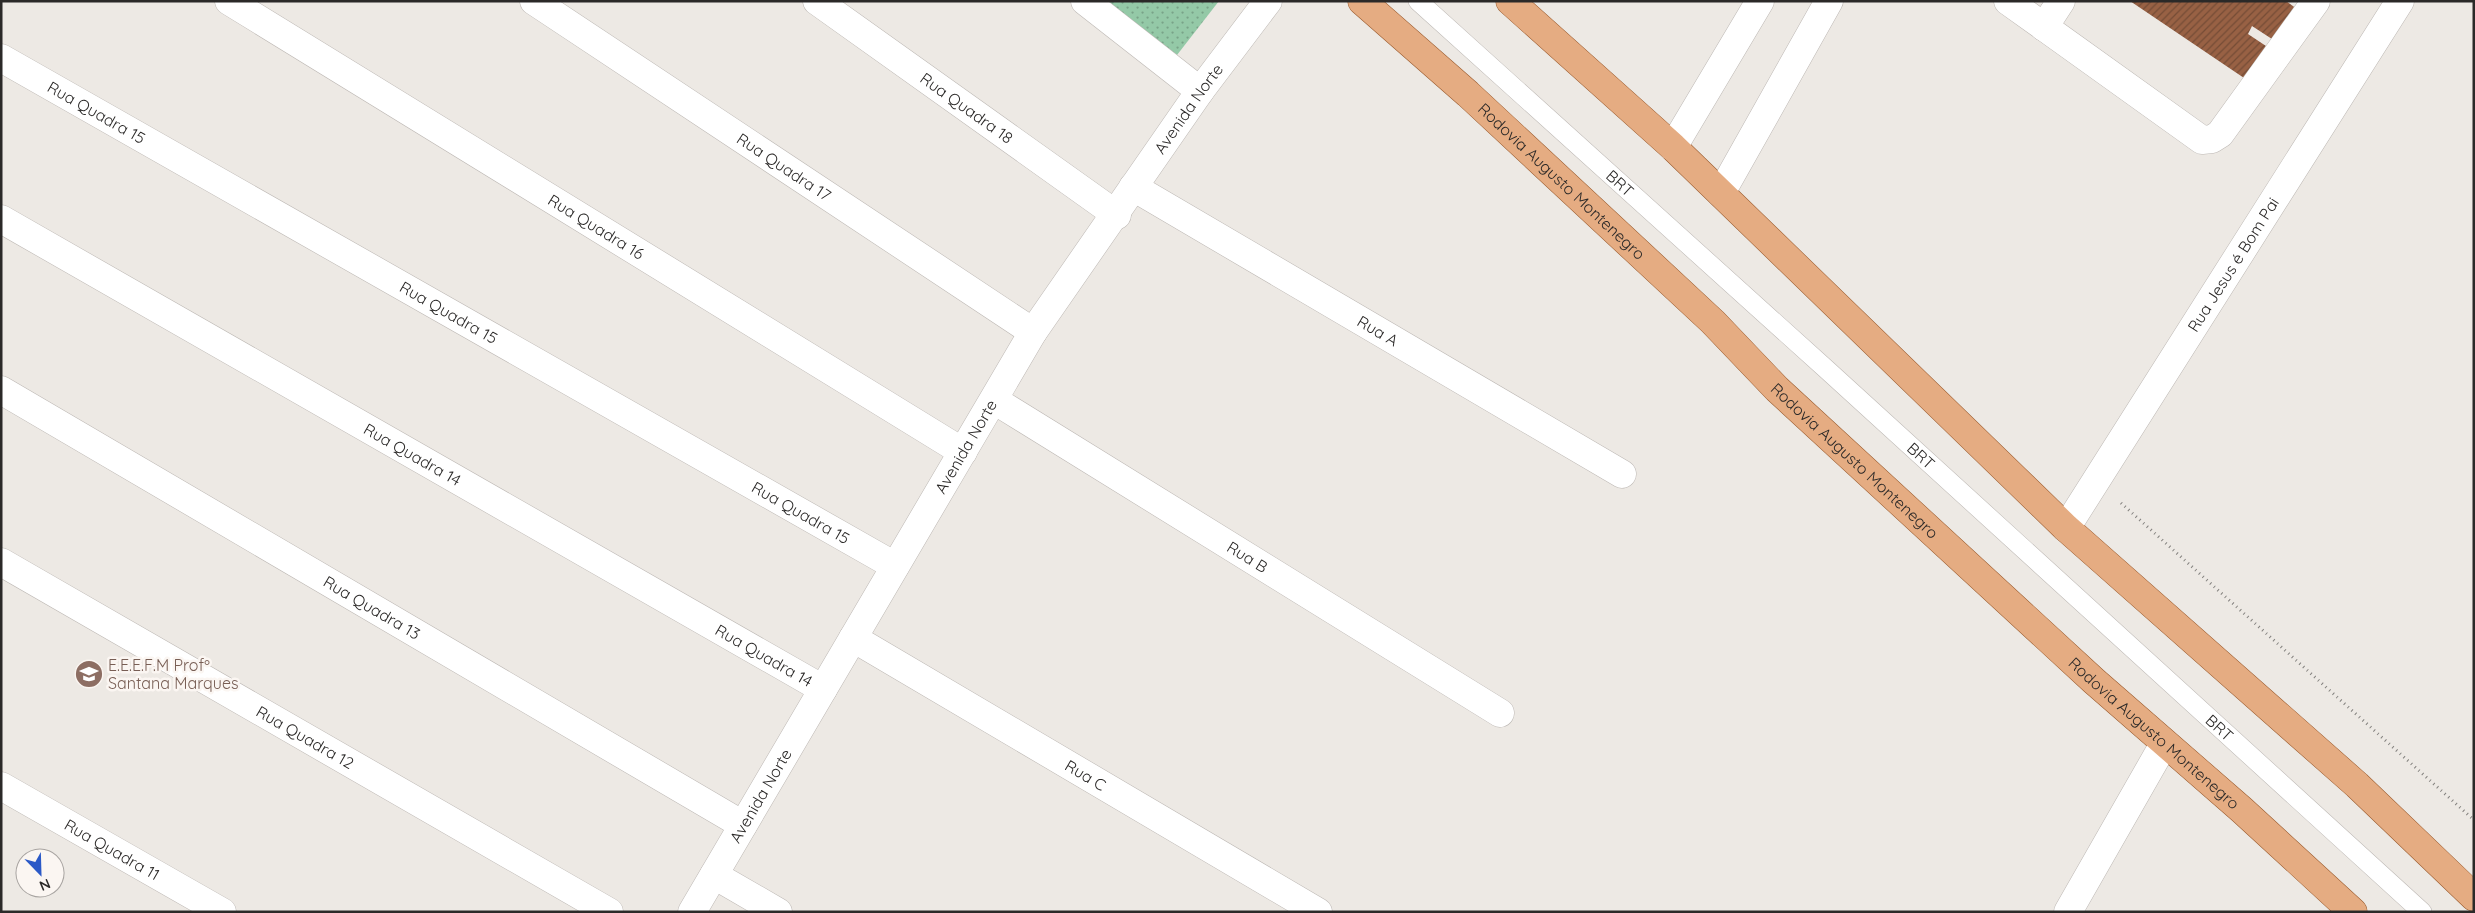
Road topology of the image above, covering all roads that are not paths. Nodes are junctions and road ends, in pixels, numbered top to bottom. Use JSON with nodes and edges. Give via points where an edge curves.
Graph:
{"nodes":[{"id":1,"x":229,"y":1,"type":"edge"},
{"id":2,"x":534,"y":1,"type":"edge"},
{"id":3,"x":817,"y":1,"type":"edge"},
{"id":4,"x":1085,"y":1,"type":"edge"},
{"id":5,"x":1268,"y":1,"type":"edge"},
{"id":6,"x":1362,"y":1,"type":"edge"},
{"id":7,"x":1418,"y":1,"type":"edge"},
{"id":8,"x":1510,"y":1,"type":"edge"},
{"id":9,"x":1760,"y":1,"type":"edge"},
{"id":10,"x":1829,"y":1,"type":"edge"},
{"id":11,"x":2008,"y":1,"type":"edge"},
{"id":12,"x":2061,"y":1,"type":"edge"},
{"id":13,"x":2400,"y":1,"type":"edge"},
{"id":14,"x":2315,"y":2,"type":"edge"},
{"id":15,"x":2044,"y":27,"type":"junction"},
{"id":16,"x":1,"y":58,"type":"edge"},
{"id":17,"x":1200,"y":91,"type":"junction"},
{"id":18,"x":1673,"y":147,"type":"junction"},
{"id":19,"x":1133,"y":188,"type":"junction"},
{"id":20,"x":1721,"y":193,"type":"junction"},
{"id":21,"x":1116,"y":214,"type":"junction"},
{"id":22,"x":1,"y":219,"type":"edge"},
{"id":23,"x":1033,"y":332,"type":"junction"},
{"id":24,"x":1,"y":390,"type":"edge"},
{"id":25,"x":994,"y":400,"type":"junction"},
{"id":26,"x":963,"y":452,"type":"junction"},
{"id":27,"x":1622,"y":474,"type":"dead end"},
{"id":28,"x":2066,"y":528,"type":"junction"},
{"id":29,"x":1,"y":562,"type":"edge"},
{"id":30,"x":895,"y":566,"type":"junction"},
{"id":31,"x":853,"y":638,"type":"junction"},
{"id":32,"x":823,"y":689,"type":"junction"},
{"id":33,"x":1500,"y":713,"type":"dead end"},
{"id":34,"x":2164,"y":744,"type":"junction"},
{"id":35,"x":1,"y":786,"type":"edge"},
{"id":36,"x":743,"y":825,"type":"junction"},
{"id":37,"x":714,"y":875,"type":"junction"},
{"id":38,"x":2474,"y":897,"type":"edge"},
{"id":39,"x":222,"y":912,"type":"edge"},
{"id":40,"x":609,"y":912,"type":"edge"},
{"id":41,"x":692,"y":912,"type":"edge"},
{"id":42,"x":778,"y":912,"type":"edge"},
{"id":43,"x":1318,"y":912,"type":"edge"},
{"id":44,"x":2068,"y":912,"type":"edge"},
{"id":45,"x":2353,"y":912,"type":"edge"},
{"id":46,"x":2422,"y":912,"type":"edge"}],
"edges":[{"from":1,"to":26,"type":"street","name":"Rua Quadra 16"},
{"from":2,"to":23,"type":"street","name":"Rua Quadra 17"},
{"from":3,"to":21,"type":"street","name":"Rua Quadra 18"},
{"from":4,"to":17,"type":"street"},
{"from":5,"to":17,"type":"street","name":"Avenida Norte"},
{"from":6,"to":34,"type":"main road","name":"Rodovia Augusto Montenegro","via":[[1468,94],[1713,322],[1777,389]]},
{"from":7,"to":46,"type":"lane","name":"BRT"},
{"from":8,"to":18,"type":"main road"},
{"from":9,"to":18,"type":"street"},
{"from":10,"to":20,"type":"street"},
{"from":11,"to":15,"type":"street"},
{"from":12,"to":15,"type":"street"},
{"from":13,"to":28,"type":"street","name":"Rua Jesus é Bom Pai"},
{"from":14,"to":15,"type":"street","via":[[2220,134],[2202,140]]},
{"from":16,"to":30,"type":"street","name":"Rua Quadra 15"},
{"from":17,"to":19,"type":"street","name":"Avenida Norte"},
{"from":18,"to":20,"type":"main road"},
{"from":19,"to":21,"type":"street","name":"Avenida Norte"},
{"from":19,"to":27,"type":"street","name":"Rua A"},
{"from":20,"to":28,"type":"main road"},
{"from":21,"to":23,"type":"street","name":"Avenida Norte"},
{"from":22,"to":32,"type":"street","name":"Rua Quadra 14"},
{"from":23,"to":25,"type":"street","name":"Avenida Norte"},
{"from":24,"to":36,"type":"street","name":"Rua Quadra 13"},
{"from":25,"to":26,"type":"street","name":"Avenida Norte"},
{"from":25,"to":33,"type":"street","name":"Rua B"},
{"from":26,"to":30,"type":"street","name":"Avenida Norte"},
{"from":28,"to":38,"type":"main road","via":[[2357,784]]},
{"from":29,"to":40,"type":"street","name":"Rua Quadra 12"},
{"from":30,"to":31,"type":"street","name":"Avenida Norte"},
{"from":31,"to":32,"type":"street","name":"Avenida Norte"},
{"from":31,"to":43,"type":"street","name":"Rua C"},
{"from":32,"to":36,"type":"street","name":"Avenida Norte"},
{"from":34,"to":44,"type":"street"},
{"from":34,"to":45,"type":"main road","name":"Rodovia Augusto Montenegro"},
{"from":35,"to":39,"type":"street","name":"Rua Quadra 11"},
{"from":36,"to":37,"type":"street","name":"Avenida Norte"},
{"from":37,"to":41,"type":"street","name":"Avenida Norte"},
{"from":37,"to":42,"type":"street"}]}
